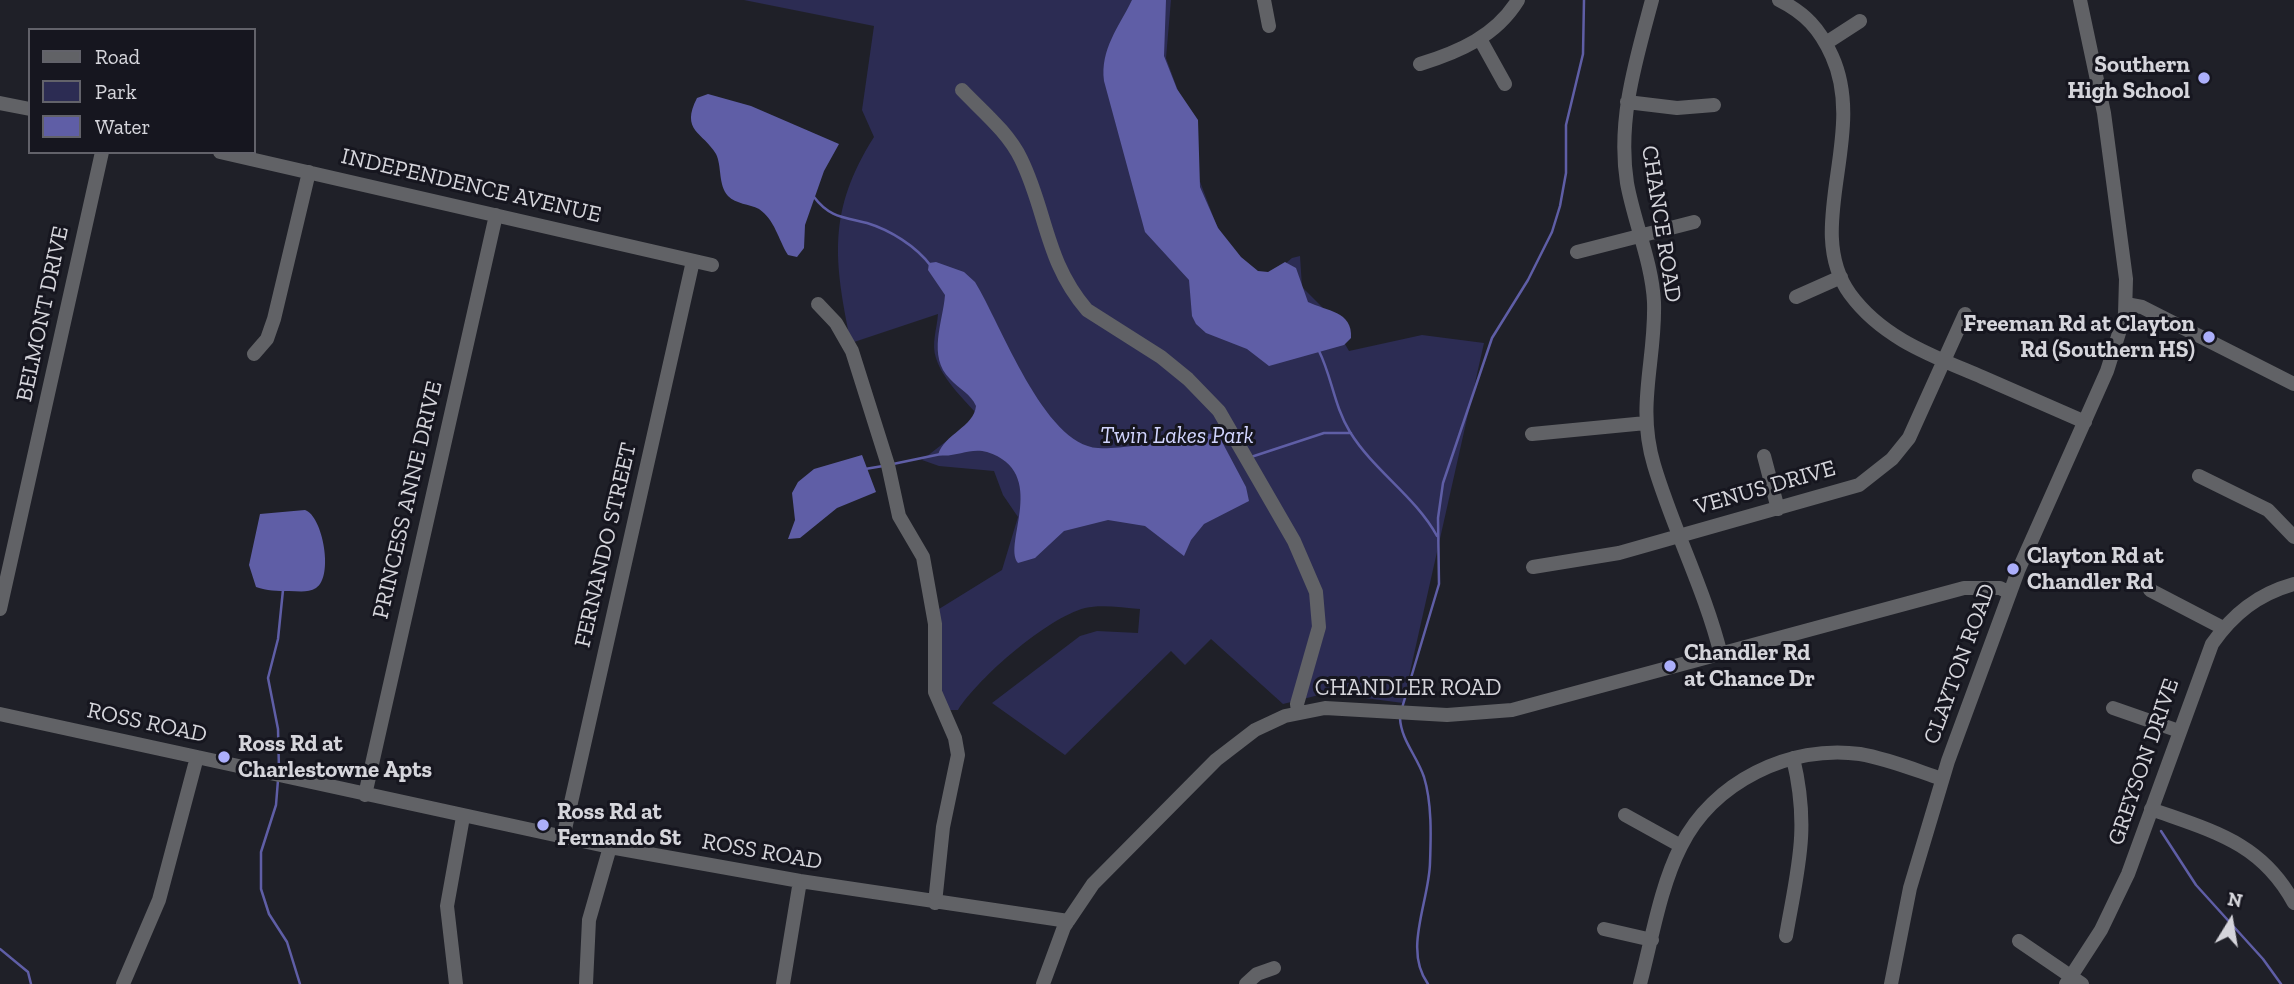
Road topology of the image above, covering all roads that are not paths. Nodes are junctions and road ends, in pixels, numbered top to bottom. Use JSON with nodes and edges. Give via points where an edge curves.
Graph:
{"nodes":[{"id":1,"x":1264,"y":0,"type":"edge"},
{"id":2,"x":1518,"y":0,"type":"edge"},
{"id":3,"x":1651,"y":0,"type":"edge"},
{"id":4,"x":1779,"y":0,"type":"edge"},
{"id":5,"x":2080,"y":0,"type":"edge"},
{"id":6,"x":1860,"y":21,"type":"dead end"},
{"id":7,"x":1269,"y":26,"type":"dead end"},
{"id":8,"x":1480,"y":39,"type":"junction"},
{"id":9,"x":1826,"y":43,"type":"junction"},
{"id":10,"x":1420,"y":64,"type":"dead end"},
{"id":11,"x":1505,"y":84,"type":"dead end"},
{"id":12,"x":962,"y":90,"type":"dead end"},
{"id":13,"x":1628,"y":102,"type":"junction"},
{"id":14,"x":0,"y":103,"type":"edge"},
{"id":15,"x":1714,"y":105,"type":"dead end"},
{"id":16,"x":28,"y":109,"type":"edge"},
{"id":17,"x":102,"y":154,"type":"edge"},
{"id":18,"x":228,"y":154,"type":"edge"},
{"id":19,"x":309,"y":173,"type":"junction"},
{"id":20,"x":496,"y":215,"type":"junction"},
{"id":21,"x":1693,"y":222,"type":"dead end"},
{"id":22,"x":1639,"y":236,"type":"junction"},
{"id":23,"x":1577,"y":252,"type":"dead end"},
{"id":24,"x":693,"y":261,"type":"junction"},
{"id":25,"x":712,"y":265,"type":"dead end"},
{"id":26,"x":1841,"y":277,"type":"junction"},
{"id":27,"x":1796,"y":297,"type":"dead end"},
{"id":28,"x":2126,"y":303,"type":"junction"},
{"id":29,"x":818,"y":304,"type":"dead end"},
{"id":30,"x":1965,"y":314,"type":"dead end"},
{"id":31,"x":254,"y":354,"type":"dead end"},
{"id":32,"x":1944,"y":360,"type":"junction"},
{"id":33,"x":2294,"y":384,"type":"edge"},
{"id":34,"x":2085,"y":422,"type":"junction"},
{"id":35,"x":1646,"y":423,"type":"junction"},
{"id":36,"x":1532,"y":434,"type":"dead end"},
{"id":37,"x":1764,"y":456,"type":"dead end"},
{"id":38,"x":2200,"y":476,"type":"dead end"},
{"id":39,"x":1778,"y":509,"type":"junction"},
{"id":40,"x":1679,"y":537,"type":"junction"},
{"id":41,"x":2294,"y":537,"type":"edge"},
{"id":42,"x":1533,"y":567,"type":"dead end"},
{"id":43,"x":2294,"y":584,"type":"edge"},
{"id":44,"x":2150,"y":590,"type":"dead end"},
{"id":45,"x":2010,"y":593,"type":"junction"},
{"id":46,"x":0,"y":609,"type":"edge"},
{"id":47,"x":2223,"y":628,"type":"junction"},
{"id":48,"x":1721,"y":655,"type":"junction"},
{"id":49,"x":2113,"y":708,"type":"dead end"},
{"id":50,"x":1298,"y":712,"type":"junction"},
{"id":51,"x":0,"y":714,"type":"edge"},
{"id":52,"x":2179,"y":731,"type":"junction"},
{"id":53,"x":197,"y":757,"type":"junction"},
{"id":54,"x":1793,"y":758,"type":"junction"},
{"id":55,"x":1942,"y":779,"type":"junction"},
{"id":56,"x":365,"y":795,"type":"junction"},
{"id":57,"x":2151,"y":809,"type":"junction"},
{"id":58,"x":1625,"y":815,"type":"dead end"},
{"id":59,"x":463,"y":817,"type":"junction"},
{"id":60,"x":564,"y":838,"type":"junction"},
{"id":61,"x":1681,"y":846,"type":"junction"},
{"id":62,"x":610,"y":847,"type":"junction"},
{"id":63,"x":800,"y":881,"type":"junction"},
{"id":64,"x":935,"y":903,"type":"junction"},
{"id":65,"x":2294,"y":903,"type":"edge"},
{"id":66,"x":1068,"y":921,"type":"junction"},
{"id":67,"x":1604,"y":929,"type":"dead end"},
{"id":68,"x":1786,"y":936,"type":"dead end"},
{"id":69,"x":1652,"y":940,"type":"junction"},
{"id":70,"x":2019,"y":941,"type":"dead end"},
{"id":71,"x":1274,"y":968,"type":"dead end"},
{"id":72,"x":2073,"y":982,"type":"edge"},
{"id":73,"x":123,"y":984,"type":"edge"},
{"id":74,"x":456,"y":984,"type":"edge"},
{"id":75,"x":586,"y":984,"type":"edge"},
{"id":76,"x":783,"y":984,"type":"edge"},
{"id":77,"x":1043,"y":984,"type":"edge"},
{"id":78,"x":1246,"y":984,"type":"edge"},
{"id":79,"x":1640,"y":984,"type":"edge"},
{"id":80,"x":1891,"y":984,"type":"edge"}],
"edges":[{"from":1,"to":7,"type":"street"},
{"from":2,"to":8,"type":"street"},
{"from":3,"to":13,"type":"street","name":"CHANCE ROAD"},
{"from":4,"to":9,"type":"street","via":[[1809,19]]},
{"from":5,"to":28,"type":"street","name":"CLAYTON ROAD","via":[[2104,113]]},
{"from":6,"to":9,"type":"street"},
{"from":8,"to":10,"type":"street"},
{"from":8,"to":11,"type":"street"},
{"from":9,"to":26,"type":"street","via":[[1842,79],[1844,104],[1831,226]]},
{"from":12,"to":50,"type":"street","via":[[1012,142],[1022,160],[1051,252],[1076,297],[1087,310],[1182,373],[1219,411],[1294,541],[1316,592],[1319,615]]},
{"from":13,"to":15,"type":"street","via":[[1677,108]]},
{"from":13,"to":22,"type":"street","name":"CHANCE ROAD","via":[[1624,160]]},
{"from":14,"to":16,"type":"street"},
{"from":17,"to":46,"type":"street","name":"BELMONT DRIVE"},
{"from":18,"to":19,"type":"street","name":"INDEPENDENCE AVENUE"},
{"from":19,"to":20,"type":"street","name":"INDEPENDENCE AVENUE"},
{"from":19,"to":31,"type":"street","via":[[274,319],[267,339]]},
{"from":20,"to":24,"type":"street","name":"INDEPENDENCE AVENUE"},
{"from":20,"to":56,"type":"street","name":"PRINCESS ANNE DRIVE"},
{"from":21,"to":22,"type":"street"},
{"from":22,"to":23,"type":"street"},
{"from":22,"to":35,"type":"street","name":"CHANCE ROAD","via":[[1654,301]]},
{"from":24,"to":25,"type":"street","name":"INDEPENDENCE AVENUE"},
{"from":24,"to":60,"type":"street","name":"FERNANDO STREET"},
{"from":26,"to":27,"type":"street"},
{"from":26,"to":32,"type":"street","via":[[1855,301],[1880,325],[1916,350]]},
{"from":28,"to":33,"type":"street"},
{"from":28,"to":34,"type":"street","name":"CLAYTON ROAD","via":[[2113,355]]},
{"from":29,"to":64,"type":"street","via":[[852,351],[899,516],[923,557],[935,624],[935,692],[958,755],[943,828]]},
{"from":30,"to":32,"type":"street","name":"VENUS DRIVE"},
{"from":32,"to":34,"type":"street"},
{"from":32,"to":39,"type":"street","name":"VENUS DRIVE","via":[[1909,438],[1882,469],[1847,490]]},
{"from":34,"to":45,"type":"street","name":"CLAYTON ROAD"},
{"from":35,"to":36,"type":"street"},
{"from":35,"to":40,"type":"street","name":"CHANCE ROAD","via":[[1654,464]]},
{"from":37,"to":39,"type":"street"},
{"from":38,"to":41,"type":"street","via":[[2268,510]]},
{"from":39,"to":40,"type":"street","name":"VENUS DRIVE"},
{"from":40,"to":42,"type":"street","name":"VENUS DRIVE","via":[[1606,556]]},
{"from":40,"to":48,"type":"street","name":"CHANCE ROAD","via":[[1708,608]]},
{"from":43,"to":47,"type":"street","name":"GREYSON DRIVE","via":[[2249,604]]},
{"from":44,"to":47,"type":"street"},
{"from":45,"to":48,"type":"street","name":"CHANDLER ROAD","via":[[2000,588],[1964,588]]},
{"from":45,"to":55,"type":"street","name":"CLAYTON ROAD"},
{"from":47,"to":52,"type":"street","name":"GREYSON DRIVE","via":[[2204,660]]},
{"from":48,"to":50,"type":"street","name":"CHANDLER ROAD","via":[[1499,712],[1431,715],[1336,707]]},
{"from":49,"to":52,"type":"street"},
{"from":50,"to":66,"type":"street","name":"CHANDLER ROAD","via":[[1255,730],[1216,760],[1093,884]]},
{"from":51,"to":53,"type":"street","name":"ROSS ROAD"},
{"from":52,"to":57,"type":"street","name":"GREYSON DRIVE"},
{"from":53,"to":56,"type":"street","name":"ROSS ROAD"},
{"from":53,"to":73,"type":"street","via":[[159,900]]},
{"from":54,"to":55,"type":"street","via":[[1858,754]]},
{"from":54,"to":61,"type":"street","via":[[1730,789],[1708,809]]},
{"from":54,"to":68,"type":"street","via":[[1803,802],[1803,828]]},
{"from":55,"to":80,"type":"street","name":"CLAYTON ROAD","via":[[1910,888]]},
{"from":56,"to":59,"type":"street","name":"ROSS ROAD"},
{"from":57,"to":65,"type":"street","via":[[2249,849],[2276,872]]},
{"from":57,"to":72,"type":"street","name":"GREYSON DRIVE","via":[[2123,885]]},
{"from":58,"to":61,"type":"street"},
{"from":59,"to":60,"type":"street","name":"ROSS ROAD"},
{"from":59,"to":74,"type":"street","via":[[447,906]]},
{"from":60,"to":62,"type":"street","name":"ROSS ROAD"},
{"from":61,"to":69,"type":"street"},
{"from":62,"to":63,"type":"street","name":"ROSS ROAD"},
{"from":62,"to":75,"type":"street","via":[[589,920]]},
{"from":63,"to":64,"type":"street","name":"ROSS ROAD"},
{"from":63,"to":76,"type":"street"},
{"from":64,"to":66,"type":"street","name":"ROSS ROAD"},
{"from":66,"to":77,"type":"street","name":"CHANDLER ROAD"},
{"from":67,"to":69,"type":"street"},
{"from":69,"to":79,"type":"street"},
{"from":70,"to":72,"type":"street"},
{"from":71,"to":78,"type":"street","via":[[1256,974]]}]}
